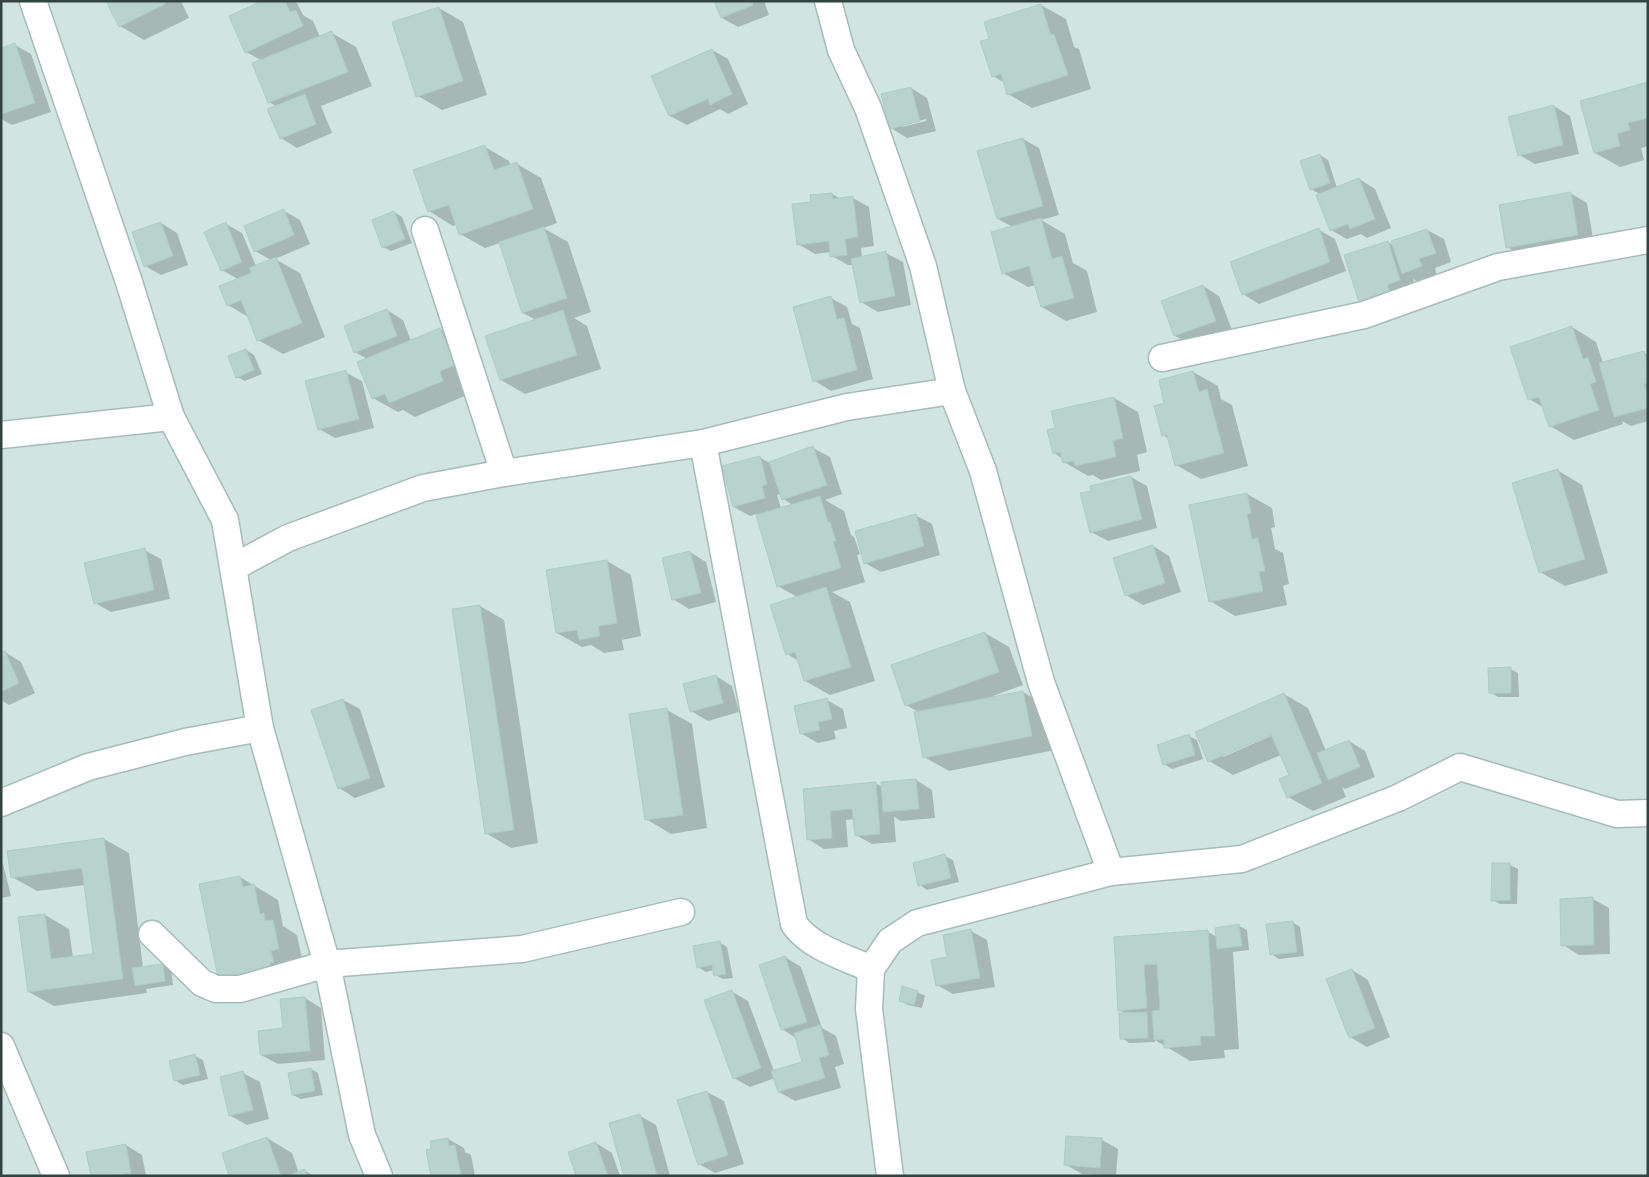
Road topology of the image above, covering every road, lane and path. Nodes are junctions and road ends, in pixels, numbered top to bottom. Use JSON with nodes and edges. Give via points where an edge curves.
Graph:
{"nodes":[{"id":1,"x":33,"y":1,"type":"edge"},
{"id":2,"x":828,"y":1,"type":"edge"},
{"id":3,"x":425,"y":230,"type":"dead end"},
{"id":4,"x":1648,"y":240,"type":"edge"},
{"id":5,"x":1162,"y":358,"type":"dead end"},
{"id":6,"x":952,"y":391,"type":"junction"},
{"id":7,"x":171,"y":417,"type":"junction"},
{"id":8,"x":1,"y":435,"type":"edge"},
{"id":9,"x":703,"y":444,"type":"junction"},
{"id":10,"x":504,"y":473,"type":"junction"},
{"id":11,"x":234,"y":566,"type":"junction"},
{"id":12,"x":260,"y":728,"type":"junction"},
{"id":13,"x":1,"y":803,"type":"edge"},
{"id":14,"x":1648,"y":813,"type":"edge"},
{"id":15,"x":1111,"y":872,"type":"junction"},
{"id":16,"x":680,"y":912,"type":"dead end"},
{"id":17,"x":152,"y":934,"type":"dead end"},
{"id":18,"x":327,"y":964,"type":"junction"},
{"id":19,"x":871,"y":969,"type":"junction"},
{"id":20,"x":1,"y":1046,"type":"edge"},
{"id":21,"x":56,"y":1176,"type":"edge"},
{"id":22,"x":379,"y":1176,"type":"edge"},
{"id":23,"x":890,"y":1176,"type":"edge"}],
"edges":[{"from":1,"to":7,"type":"street","via":[[129,282]]},
{"from":2,"to":6,"type":"street","via":[[841,50],[868,108],[923,266]]},
{"from":3,"to":10,"type":"street"},
{"from":4,"to":5,"type":"street","via":[[1498,267],[1364,315]]},
{"from":6,"to":9,"type":"street","via":[[848,407]]},
{"from":6,"to":15,"type":"street","via":[[983,470],[1041,682]]},
{"from":7,"to":8,"type":"street"},
{"from":7,"to":11,"type":"street","via":[[225,520]]},
{"from":9,"to":10,"type":"street"},
{"from":9,"to":19,"type":"street","via":[[794,924],[802,935]]},
{"from":10,"to":11,"type":"street","via":[[423,488],[288,538]]},
{"from":11,"to":12,"type":"street"},
{"from":12,"to":13,"type":"street","via":[[185,742],[88,767]]},
{"from":12,"to":18,"type":"street"},
{"from":14,"to":15,"type":"street","via":[[1617,814],[1460,767],[1398,798],[1242,859]]},
{"from":15,"to":19,"type":"street","via":[[917,923],[890,941]]},
{"from":16,"to":18,"type":"street","via":[[522,950]]},
{"from":17,"to":18,"type":"street","via":[[202,982],[216,989],[240,989]]},
{"from":18,"to":22,"type":"street","via":[[362,1134]]},
{"from":19,"to":23,"type":"street","via":[[869,1009]]},
{"from":20,"to":21,"type":"street"}]}
